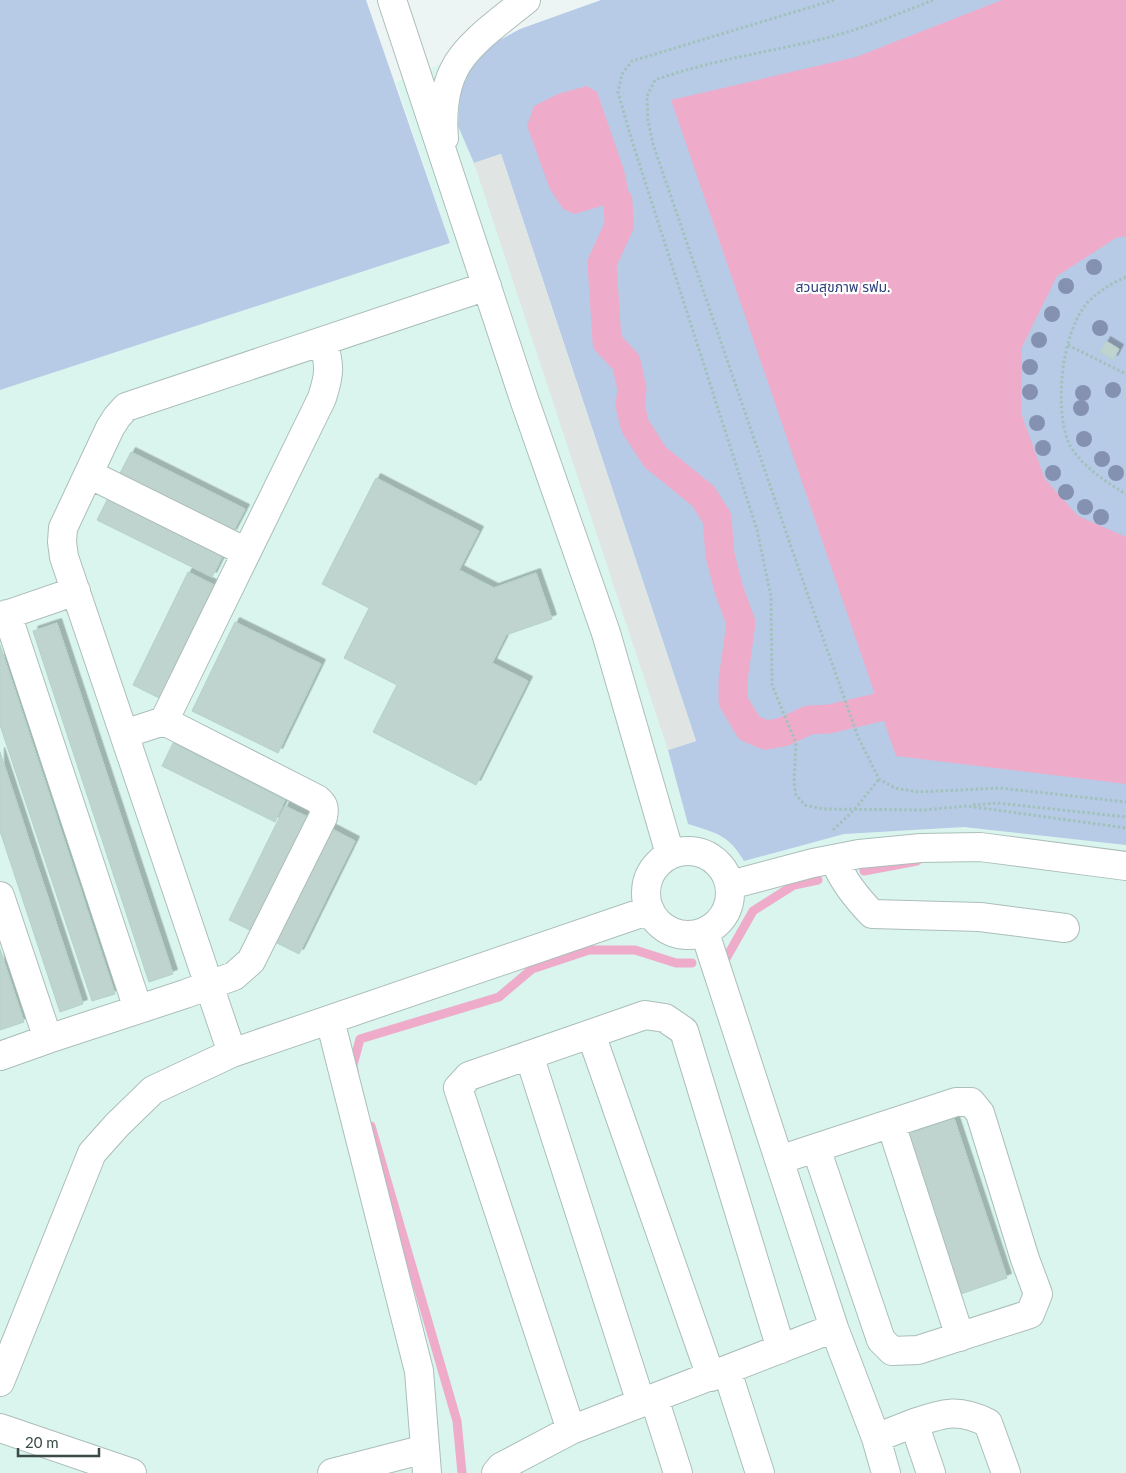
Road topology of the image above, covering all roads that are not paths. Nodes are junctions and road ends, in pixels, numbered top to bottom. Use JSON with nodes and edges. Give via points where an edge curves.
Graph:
{"nodes":[{"id":1,"x":392,"y":0,"type":"edge"},
{"id":2,"x":526,"y":0,"type":"edge"},
{"id":3,"x":446,"y":162,"type":"junction"},
{"id":4,"x":487,"y":286,"type":"junction"},
{"id":5,"x":323,"y":341,"type":"junction"},
{"id":6,"x":89,"y":474,"type":"junction"},
{"id":7,"x":246,"y":552,"type":"junction"},
{"id":8,"x":76,"y":591,"type":"junction"},
{"id":9,"x":4,"y":615,"type":"edge"},
{"id":10,"x":164,"y":721,"type":"junction"},
{"id":11,"x":124,"y":734,"type":"junction"},
{"id":12,"x":670,"y":854,"type":"junction"},
{"id":13,"x":834,"y":859,"type":"junction"},
{"id":14,"x":1126,"y":866,"type":"edge"},
{"id":15,"x":730,"y":885,"type":"junction"},
{"id":16,"x":0,"y":896,"type":"edge"},
{"id":17,"x":650,"y":910,"type":"junction"},
{"id":18,"x":1066,"y":928,"type":"dead end"},
{"id":19,"x":705,"y":933,"type":"junction"},
{"id":20,"x":209,"y":985,"type":"junction"},
{"id":21,"x":138,"y":1009,"type":"junction"},
{"id":22,"x":330,"y":1020,"type":"junction"},
{"id":23,"x":591,"y":1034,"type":"junction"},
{"id":24,"x":48,"y":1039,"type":"junction"},
{"id":25,"x":232,"y":1053,"type":"junction"},
{"id":26,"x":529,"y":1055,"type":"junction"},
{"id":27,"x":0,"y":1056,"type":"edge"},
{"id":28,"x":892,"y":1124,"type":"junction"},
{"id":29,"x":816,"y":1148,"type":"junction"},
{"id":30,"x":779,"y":1160,"type":"junction"},
{"id":31,"x":834,"y":1328,"type":"junction"},
{"id":32,"x":960,"y":1337,"type":"junction"},
{"id":33,"x":781,"y":1349,"type":"junction"},
{"id":34,"x":719,"y":1374,"type":"junction"},
{"id":35,"x":0,"y":1382,"type":"edge"},
{"id":36,"x":648,"y":1401,"type":"junction"},
{"id":37,"x":914,"y":1423,"type":"junction"},
{"id":38,"x":0,"y":1428,"type":"edge"},
{"id":39,"x":571,"y":1430,"type":"junction"},
{"id":40,"x":876,"y":1438,"type":"junction"},
{"id":41,"x":426,"y":1461,"type":"edge"},
{"id":42,"x":132,"y":1473,"type":"edge"},
{"id":43,"x":332,"y":1473,"type":"edge"},
{"id":44,"x":496,"y":1473,"type":"edge"},
{"id":45,"x":678,"y":1473,"type":"edge"},
{"id":46,"x":760,"y":1473,"type":"edge"},
{"id":47,"x":886,"y":1473,"type":"edge"},
{"id":48,"x":931,"y":1473,"type":"edge"},
{"id":49,"x":1006,"y":1473,"type":"edge"}],
"edges":[{"from":1,"to":3,"type":"lane"},
{"from":2,"to":3,"type":"lane","via":[[465,54],[454,70],[443,122]]},
{"from":3,"to":4,"type":"lane"},
{"from":4,"to":5,"type":"lane"},
{"from":4,"to":12,"type":"lane","via":[[606,633]]},
{"from":5,"to":6,"type":"lane","via":[[126,407],[110,428]]},
{"from":5,"to":7,"type":"lane","via":[[329,362],[322,398]]},
{"from":6,"to":7,"type":"lane"},
{"from":6,"to":8,"type":"lane","via":[[63,528],[64,557]]},
{"from":7,"to":10,"type":"lane"},
{"from":8,"to":9,"type":"lane"},
{"from":8,"to":11,"type":"lane"},
{"from":9,"to":21,"type":"lane"},
{"from":10,"to":11,"type":"lane"},
{"from":10,"to":20,"type":"lane","via":[[323,804],[323,817],[251,960],[234,976]]},
{"from":11,"to":20,"type":"lane"},
{"from":12,"to":15,"type":"lane","via":[[689,850],[708,855],[723,867]]},
{"from":12,"to":17,"type":"lane","via":[[658,862],[650,874],[646,888]]},
{"from":13,"to":14,"type":"lane","via":[[921,848],[980,847]]},
{"from":13,"to":15,"type":"lane"},
{"from":13,"to":18,"type":"lane","via":[[858,900],[872,914],[980,917]]},
{"from":15,"to":19,"type":"lane","via":[[730,904],[726,913]]},
{"from":16,"to":24,"type":"lane"},
{"from":17,"to":19,"type":"lane","via":[[661,926],[672,933],[686,936]]},
{"from":17,"to":22,"type":"lane"},
{"from":19,"to":30,"type":"lane"},
{"from":20,"to":21,"type":"lane"},
{"from":20,"to":25,"type":"lane"},
{"from":21,"to":24,"type":"lane"},
{"from":22,"to":25,"type":"lane"},
{"from":22,"to":41,"type":"lane","via":[[419,1371]]},
{"from":23,"to":26,"type":"lane"},
{"from":23,"to":33,"type":"lane","via":[[645,1016],[665,1018],[684,1031]]},
{"from":23,"to":34,"type":"lane"},
{"from":24,"to":27,"type":"lane"},
{"from":25,"to":35,"type":"lane","via":[[153,1090],[92,1153]]},
{"from":26,"to":36,"type":"lane"},
{"from":26,"to":39,"type":"lane","via":[[469,1076],[458,1088]]},
{"from":28,"to":29,"type":"lane"},
{"from":28,"to":32,"type":"lane"},
{"from":28,"to":32,"type":"lane","via":[[956,1102],[971,1102],[980,1113],[1024,1259],[1038,1294],[1030,1314]]},
{"from":29,"to":30,"type":"lane"},
{"from":29,"to":32,"type":"lane","via":[[881,1340],[892,1351],[918,1350]]},
{"from":30,"to":31,"type":"lane"},
{"from":31,"to":33,"type":"lane"},
{"from":31,"to":40,"type":"lane"},
{"from":33,"to":34,"type":"lane"},
{"from":34,"to":36,"type":"lane"},
{"from":34,"to":46,"type":"lane"},
{"from":36,"to":39,"type":"lane"},
{"from":36,"to":45,"type":"lane"},
{"from":37,"to":40,"type":"lane"},
{"from":37,"to":48,"type":"lane"},
{"from":37,"to":49,"type":"lane","via":[[947,1413],[972,1415],[988,1423]]},
{"from":38,"to":42,"type":"lane"},
{"from":39,"to":44,"type":"lane","via":[[501,1467]]},
{"from":40,"to":47,"type":"lane"},
{"from":41,"to":43,"type":"lane"}]}
